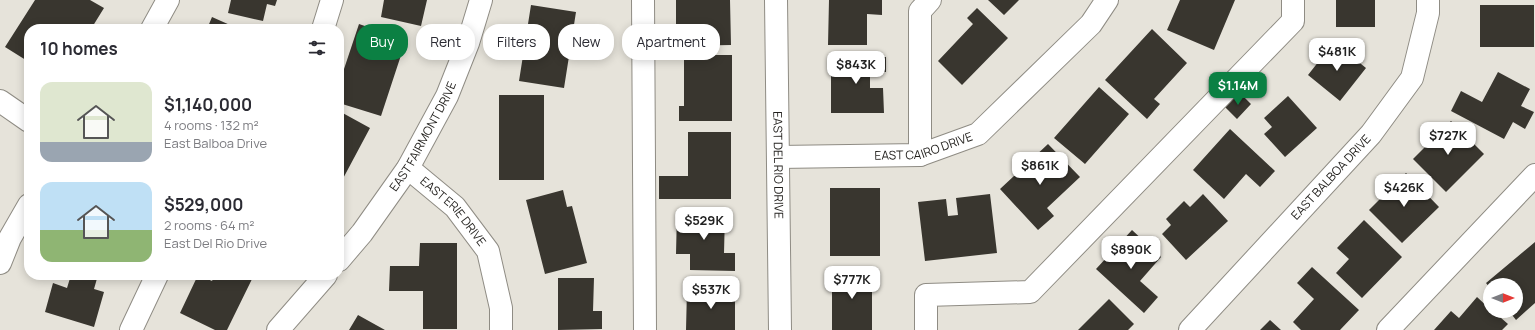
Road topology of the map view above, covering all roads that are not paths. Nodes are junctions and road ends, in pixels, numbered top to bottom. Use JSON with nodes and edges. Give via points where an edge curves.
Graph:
{"nodes":[{"id":1,"x":168,"y":0,"type":"edge"},
{"id":2,"x":332,"y":0,"type":"edge"},
{"id":3,"x":481,"y":0,"type":"edge"},
{"id":4,"x":643,"y":0,"type":"edge"},
{"id":5,"x":776,"y":0,"type":"edge"},
{"id":6,"x":930,"y":0,"type":"edge"},
{"id":7,"x":1108,"y":0,"type":"edge"},
{"id":8,"x":1293,"y":0,"type":"edge"},
{"id":9,"x":1428,"y":0,"type":"edge"},
{"id":10,"x":155,"y":24,"type":"edge"},
{"id":11,"x":325,"y":24,"type":"edge"},
{"id":12,"x":0,"y":101,"type":"edge"},
{"id":13,"x":24,"y":118,"type":"edge"},
{"id":14,"x":920,"y":155,"type":"junction"},
{"id":15,"x":778,"y":157,"type":"junction"},
{"id":16,"x":408,"y":168,"type":"junction"},
{"id":17,"x":1535,"y":175,"type":"edge"},
{"id":18,"x":24,"y":214,"type":"edge"},
{"id":19,"x":344,"y":254,"type":"edge"},
{"id":20,"x":0,"y":263,"type":"edge"},
{"id":21,"x":155,"y":280,"type":"edge"},
{"id":22,"x":322,"y":280,"type":"edge"},
{"id":23,"x":131,"y":330,"type":"edge"},
{"id":24,"x":278,"y":330,"type":"edge"},
{"id":25,"x":501,"y":330,"type":"edge"},
{"id":26,"x":645,"y":330,"type":"edge"},
{"id":27,"x":780,"y":330,"type":"edge"},
{"id":28,"x":926,"y":330,"type":"edge"},
{"id":29,"x":1190,"y":330,"type":"edge"},
{"id":30,"x":1388,"y":330,"type":"edge"}],
"edges":[{"from":1,"to":10,"type":"street"},
{"from":2,"to":11,"type":"street"},
{"from":3,"to":16,"type":"street","name":"EAST FAIRMONT DRIVE","via":[[468,43],[447,96]]},
{"from":4,"to":26,"type":"street"},
{"from":5,"to":15,"type":"street","name":"EAST DEL RIO DRIVE"},
{"from":6,"to":14,"type":"street","via":[[920,11]]},
{"from":7,"to":14,"type":"street","name":"EAST CAIRO DRIVE","via":[[1091,24],[978,134]]},
{"from":8,"to":28,"type":"street","via":[[1293,20],[1030,292],[926,295]]},
{"from":9,"to":29,"type":"street","name":"EAST BALBOA DRIVE","via":[[1428,13],[1412,78],[1371,134]]},
{"from":12,"to":13,"type":"street"},
{"from":14,"to":15,"type":"street","name":"EAST CAIRO DRIVE"},
{"from":15,"to":27,"type":"street","name":"EAST DEL RIO DRIVE"},
{"from":16,"to":19,"type":"street","name":"EAST FAIRMONT DRIVE"},
{"from":16,"to":25,"type":"street","name":"EAST ERIE DRIVE","via":[[455,207],[488,251],[501,308]]},
{"from":17,"to":30,"type":"street"},
{"from":18,"to":20,"type":"street"},
{"from":21,"to":23,"type":"street"},
{"from":22,"to":24,"type":"street"}]}
